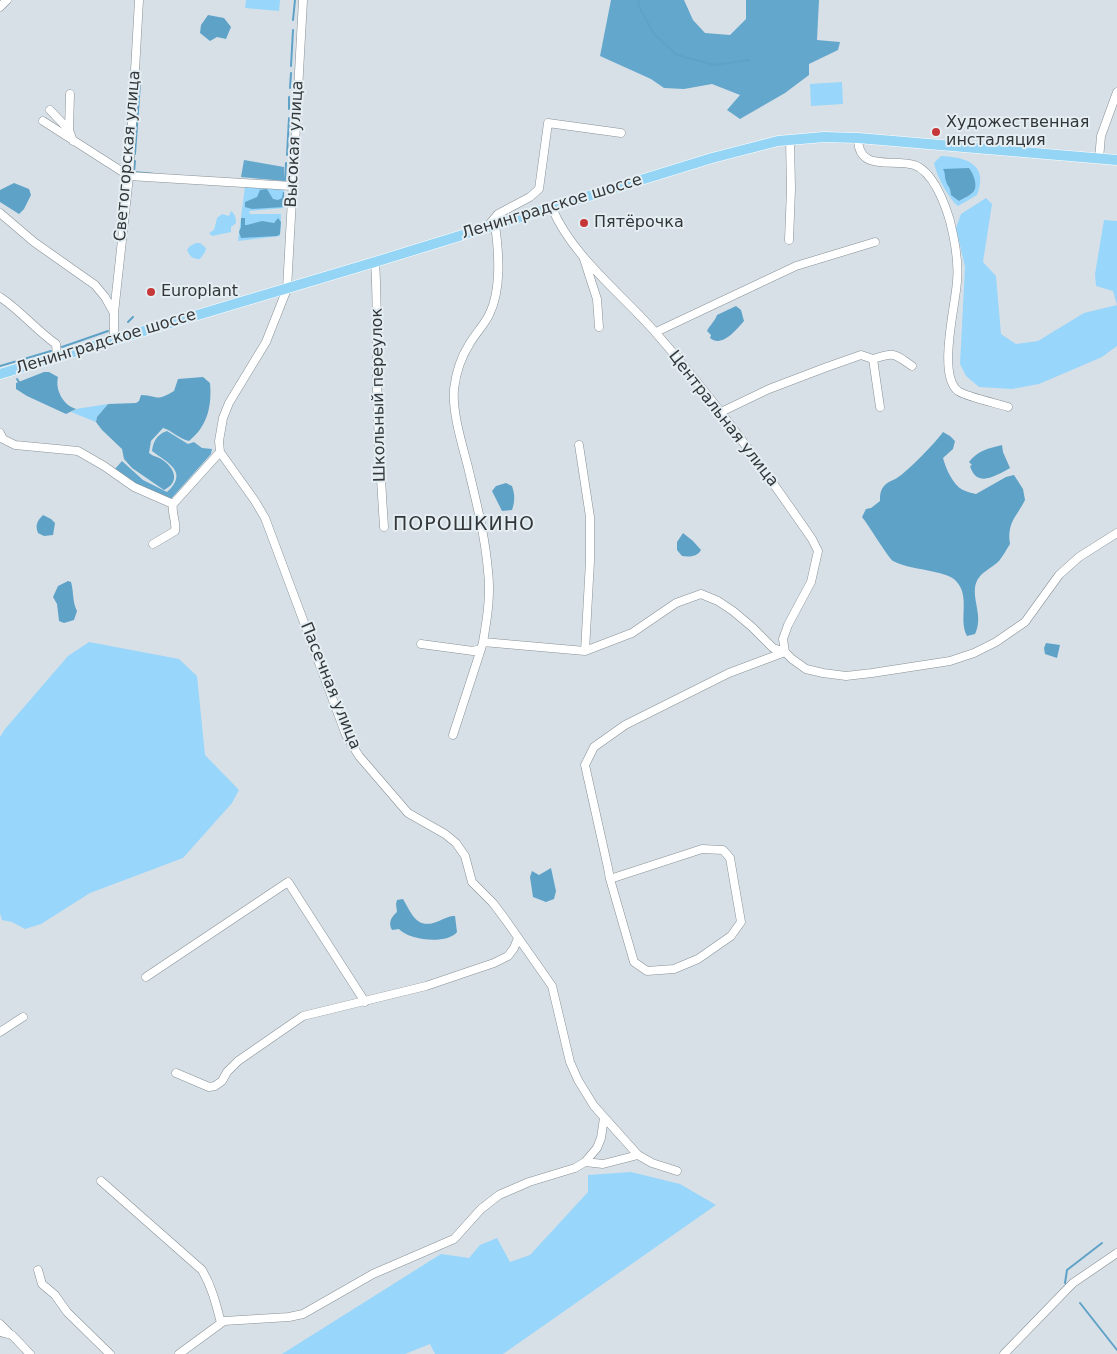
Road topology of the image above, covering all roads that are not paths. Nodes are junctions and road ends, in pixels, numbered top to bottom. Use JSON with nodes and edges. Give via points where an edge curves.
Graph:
{"nodes":[{"id":1,"x":7,"y":0,"type":"edge"},
{"id":2,"x":139,"y":0,"type":"edge"},
{"id":3,"x":303,"y":0,"type":"edge"},
{"id":4,"x":0,"y":7,"type":"edge"},
{"id":5,"x":1117,"y":92,"type":"edge"},
{"id":6,"x":70,"y":94,"type":"dead end"},
{"id":7,"x":50,"y":110,"type":"dead end"},
{"id":8,"x":43,"y":121,"type":"dead end"},
{"id":9,"x":69,"y":130,"type":"junction"},
{"id":10,"x":621,"y":133,"type":"dead end"},
{"id":11,"x":858,"y":138,"type":"junction"},
{"id":12,"x":73,"y":140,"type":"junction"},
{"id":13,"x":790,"y":140,"type":"junction"},
{"id":14,"x":1099,"y":159,"type":"junction"},
{"id":15,"x":1117,"y":160,"type":"edge"},
{"id":16,"x":129,"y":176,"type":"junction"},
{"id":17,"x":292,"y":186,"type":"junction"},
{"id":18,"x":552,"y":208,"type":"junction"},
{"id":19,"x":0,"y":213,"type":"edge"},
{"id":20,"x":491,"y":226,"type":"junction"},
{"id":21,"x":789,"y":240,"type":"dead end"},
{"id":22,"x":875,"y":242,"type":"dead end"},
{"id":23,"x":582,"y":254,"type":"junction"},
{"id":24,"x":375,"y":262,"type":"junction"},
{"id":25,"x":287,"y":289,"type":"junction"},
{"id":26,"x":0,"y":297,"type":"edge"},
{"id":27,"x":114,"y":313,"type":"junction"},
{"id":28,"x":599,"y":327,"type":"dead end"},
{"id":29,"x":656,"y":332,"type":"junction"},
{"id":30,"x":114,"y":340,"type":"junction"},
{"id":31,"x":57,"y":357,"type":"junction"},
{"id":32,"x":873,"y":359,"type":"junction"},
{"id":33,"x":912,"y":366,"type":"dead end"},
{"id":34,"x":0,"y":374,"type":"edge"},
{"id":35,"x":880,"y":407,"type":"dead end"},
{"id":36,"x":1008,"y":407,"type":"dead end"},
{"id":37,"x":722,"y":412,"type":"junction"},
{"id":38,"x":0,"y":433,"type":"edge"},
{"id":39,"x":579,"y":445,"type":"dead end"},
{"id":40,"x":220,"y":452,"type":"junction"},
{"id":41,"x":173,"y":504,"type":"junction"},
{"id":42,"x":384,"y":527,"type":"dead end"},
{"id":43,"x":1117,"y":534,"type":"edge"},
{"id":44,"x":153,"y":544,"type":"dead end"},
{"id":45,"x":422,"y":644,"type":"dead end"},
{"id":46,"x":482,"y":645,"type":"junction"},
{"id":47,"x":585,"y":651,"type":"junction"},
{"id":48,"x":785,"y":652,"type":"junction"},
{"id":49,"x":453,"y":735,"type":"dead end"},
{"id":50,"x":610,"y":879,"type":"junction"},
{"id":51,"x":518,"y":938,"type":"junction"},
{"id":52,"x":146,"y":977,"type":"dead end"},
{"id":53,"x":365,"y":1002,"type":"junction"},
{"id":54,"x":23,"y":1017,"type":"dead end"},
{"id":55,"x":0,"y":1032,"type":"edge"},
{"id":56,"x":176,"y":1072,"type":"dead end"},
{"id":57,"x":604,"y":1118,"type":"junction"},
{"id":58,"x":638,"y":1156,"type":"junction"},
{"id":59,"x":585,"y":1162,"type":"junction"},
{"id":60,"x":677,"y":1171,"type":"dead end"},
{"id":61,"x":101,"y":1181,"type":"dead end"},
{"id":62,"x":1117,"y":1253,"type":"edge"},
{"id":63,"x":38,"y":1270,"type":"dead end"},
{"id":64,"x":221,"y":1323,"type":"junction"},
{"id":65,"x":0,"y":1324,"type":"edge"},
{"id":66,"x":0,"y":1332,"type":"edge"},
{"id":67,"x":12,"y":1335,"type":"junction"},
{"id":68,"x":30,"y":1354,"type":"edge"},
{"id":69,"x":110,"y":1354,"type":"edge"},
{"id":70,"x":179,"y":1354,"type":"edge"},
{"id":71,"x":1004,"y":1354,"type":"edge"}],
"edges":[{"from":1,"to":4,"type":"street"},
{"from":2,"to":16,"type":"street","name":"Светогорская улица"},
{"from":3,"to":17,"type":"street","name":"Высокая улица"},
{"from":5,"to":14,"type":"street","via":[[1101,136]]},
{"from":6,"to":9,"type":"street"},
{"from":7,"to":9,"type":"street"},
{"from":8,"to":12,"type":"street"},
{"from":9,"to":12,"type":"street"},
{"from":10,"to":20,"type":"street","via":[[548,122],[539,189],[498,214]]},
{"from":11,"to":13,"type":"main road","name":"Ленинградское шоссе"},
{"from":11,"to":14,"type":"main road","name":"Ленинградское шоссе"},
{"from":11,"to":36,"type":"street","via":[[861,153],[872,161],[914,165],[922,169],[943,200],[958,256],[958,281],[949,332],[950,381],[958,392]]},
{"from":12,"to":16,"type":"street"},
{"from":13,"to":18,"type":"main road","name":"Ленинградское шоссе","via":[[712,158]]},
{"from":13,"to":21,"type":"street"},
{"from":14,"to":15,"type":"main road","name":"Ленинградское шоссе"},
{"from":16,"to":17,"type":"street"},
{"from":16,"to":27,"type":"street","name":"Светогорская улица"},
{"from":17,"to":25,"type":"street","name":"Высокая улица"},
{"from":18,"to":20,"type":"main road","name":"Ленинградское шоссе"},
{"from":18,"to":23,"type":"street","name":"Центральная улица","via":[[558,222]]},
{"from":19,"to":27,"type":"street","via":[[34,242],[95,285]]},
{"from":20,"to":24,"type":"main road","name":"Ленинградское шоссе"},
{"from":20,"to":46,"type":"street","via":[[497,241],[494,301],[490,314],[461,360],[454,396],[457,422],[484,536],[488,610]]},
{"from":22,"to":29,"type":"street","via":[[796,266]]},
{"from":23,"to":28,"type":"street","via":[[596,299]]},
{"from":23,"to":29,"type":"street","name":"Центральная улица"},
{"from":24,"to":25,"type":"main road","name":"Ленинградское шоссе"},
{"from":24,"to":42,"type":"street","name":"Школьный переулок","via":[[377,398]]},
{"from":25,"to":30,"type":"main road","name":"Ленинградское шоссе"},
{"from":25,"to":40,"type":"street","via":[[266,342],[223,418]]},
{"from":26,"to":31,"type":"street","via":[[56,344]]},
{"from":27,"to":30,"type":"street","name":"Светогорская улица"},
{"from":29,"to":37,"type":"street","name":"Центральная улица"},
{"from":30,"to":31,"type":"main road","name":"Ленинградское шоссе"},
{"from":31,"to":34,"type":"main road","name":"Ленинградское шоссе"},
{"from":32,"to":33,"type":"street","via":[[889,354]]},
{"from":32,"to":35,"type":"street"},
{"from":32,"to":37,"type":"street","via":[[861,355],[769,389]]},
{"from":37,"to":48,"type":"street","name":"Центральная улица","via":[[818,550],[811,582],[783,639]]},
{"from":38,"to":41,"type":"street","via":[[3,439],[15,445],[78,451],[134,487]]},
{"from":39,"to":47,"type":"street","via":[[590,517]]},
{"from":40,"to":41,"type":"street"},
{"from":40,"to":51,"type":"street","name":"Пасечная улица","via":[[265,518],[352,746],[408,813],[456,843],[472,882],[493,903]]},
{"from":41,"to":44,"type":"street","via":[[175,531]]},
{"from":43,"to":48,"type":"street","via":[[1079,557],[1059,575],[1025,622],[974,653],[950,661],[846,676],[806,668]]},
{"from":45,"to":46,"type":"street","via":[[473,651]]},
{"from":46,"to":47,"type":"street"},
{"from":46,"to":49,"type":"street"},
{"from":47,"to":48,"type":"street","via":[[632,633],[676,603],[701,594],[733,611],[773,648]]},
{"from":48,"to":50,"type":"street","via":[[730,673],[625,725],[594,747],[585,765]]},
{"from":50,"to":50,"type":"street","via":[[702,849],[724,850],[730,858],[741,922],[730,936],[698,959],[674,969],[648,971],[634,962]]},
{"from":51,"to":53,"type":"street","via":[[508,956],[494,963]]},
{"from":51,"to":57,"type":"street","name":"Пасечная улица","via":[[552,986],[570,1062],[578,1080]]},
{"from":52,"to":53,"type":"street","via":[[288,882]]},
{"from":53,"to":56,"type":"street","via":[[303,1016],[238,1061],[215,1086],[209,1087]]},
{"from":54,"to":55,"type":"street"},
{"from":57,"to":58,"type":"street","name":"Пасечная улица"},
{"from":57,"to":59,"type":"street","via":[[597,1148]]},
{"from":58,"to":59,"type":"street","via":[[603,1164]]},
{"from":58,"to":60,"type":"street","name":"Пасечная улица"},
{"from":59,"to":64,"type":"street","via":[[499,1195],[481,1209],[454,1239],[373,1274],[303,1314]]},
{"from":61,"to":64,"type":"street","via":[[202,1270],[209,1282]]},
{"from":62,"to":71,"type":"street","via":[[1073,1282]]},
{"from":63,"to":69,"type":"street","via":[[42,1284]]},
{"from":64,"to":70,"type":"street"},
{"from":65,"to":67,"type":"street"},
{"from":66,"to":67,"type":"street"},
{"from":67,"to":68,"type":"street"}]}
